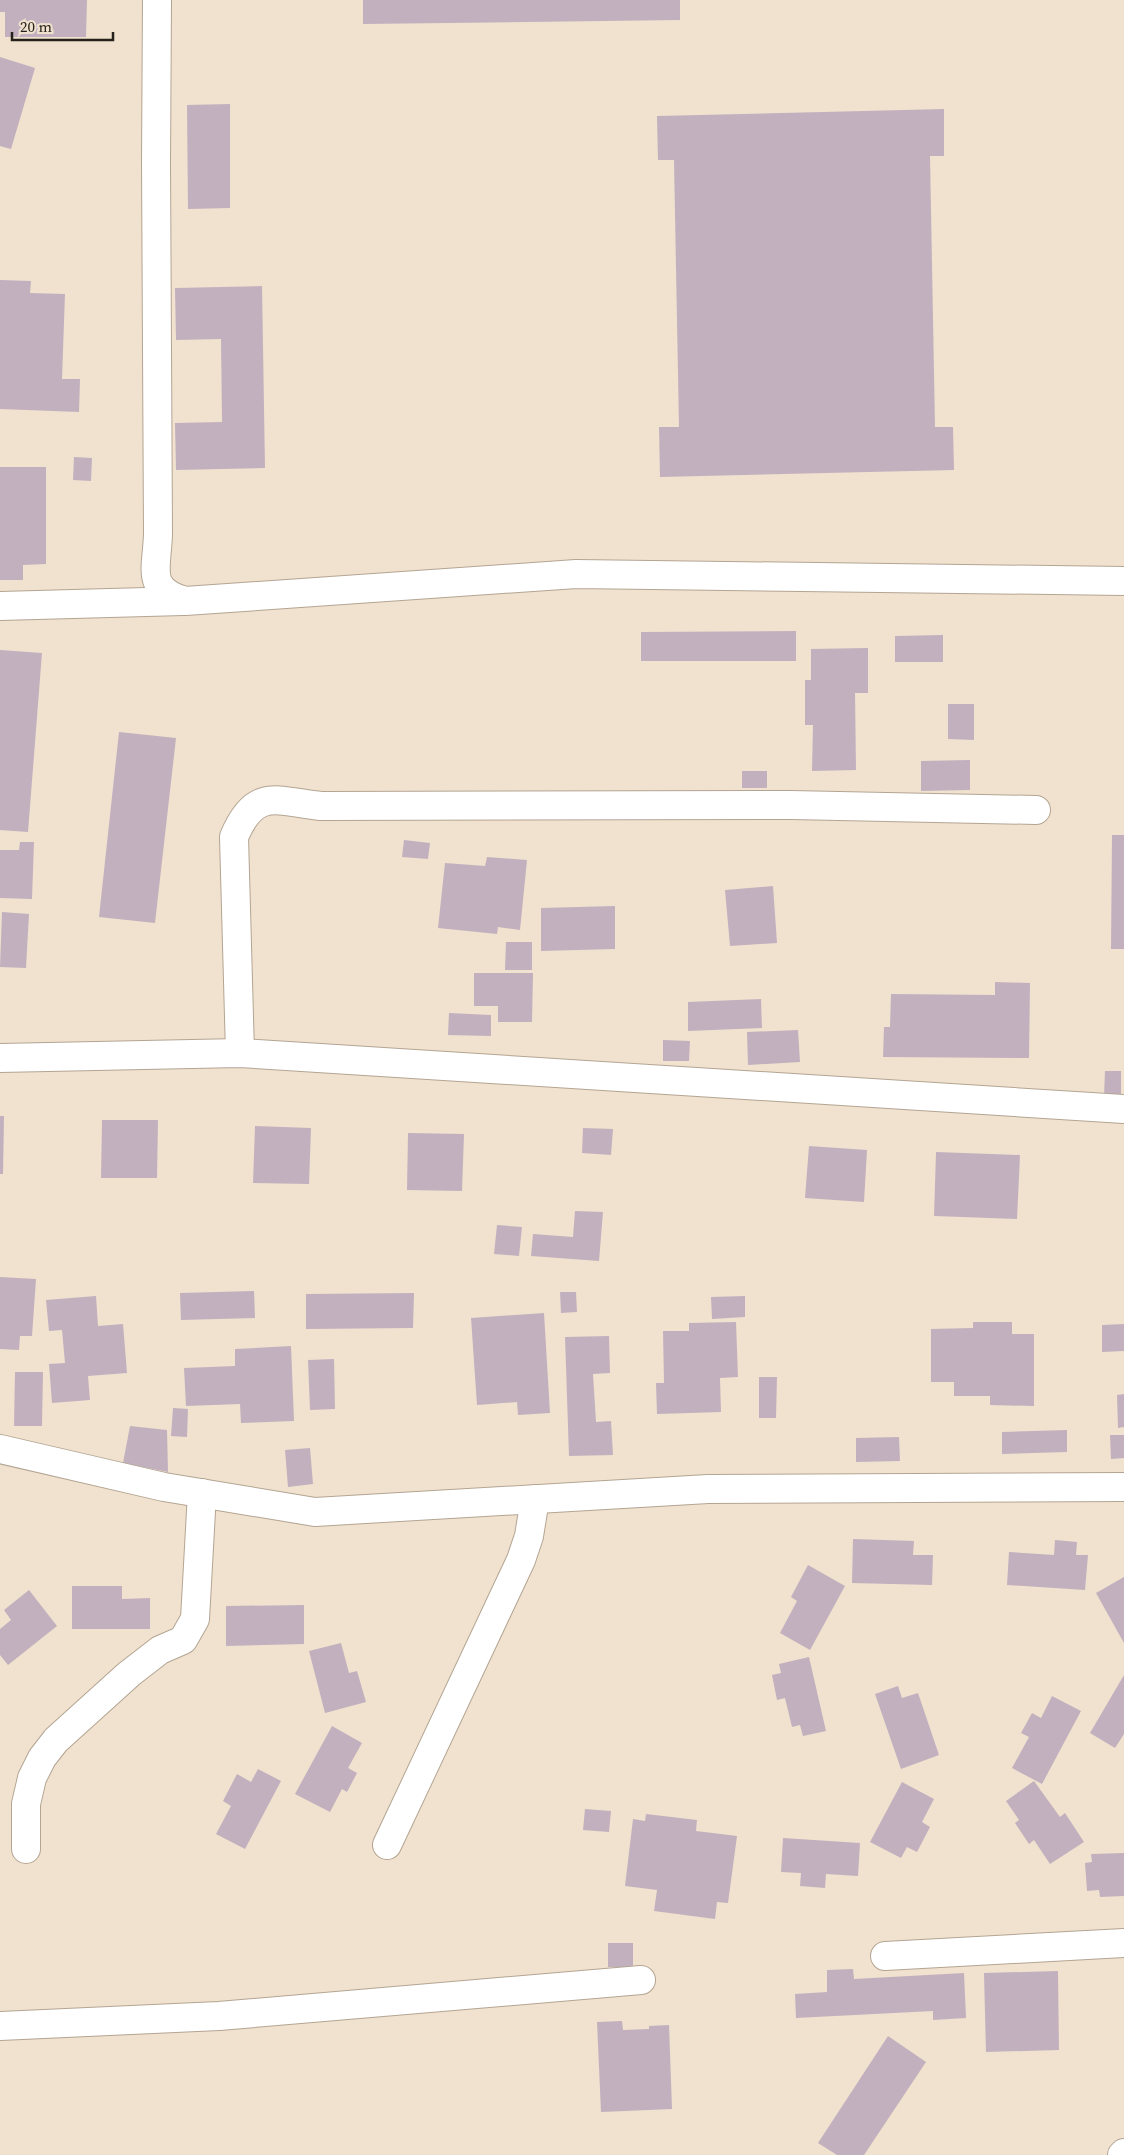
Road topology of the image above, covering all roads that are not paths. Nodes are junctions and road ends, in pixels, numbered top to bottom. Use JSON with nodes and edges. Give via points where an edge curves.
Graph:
{"nodes":[{"id":1,"x":157,"y":0,"type":"edge"},
{"id":2,"x":1124,"y":581,"type":"edge"},
{"id":3,"x":185,"y":601,"type":"junction"},
{"id":4,"x":0,"y":606,"type":"edge"},
{"id":5,"x":1036,"y":810,"type":"dead end"},
{"id":6,"x":240,"y":1053,"type":"junction"},
{"id":7,"x":0,"y":1058,"type":"edge"},
{"id":8,"x":1124,"y":1108,"type":"edge"},
{"id":9,"x":0,"y":1449,"type":"edge"},
{"id":10,"x":1124,"y":1488,"type":"edge"},
{"id":11,"x":202,"y":1493,"type":"junction"},
{"id":12,"x":535,"y":1499,"type":"junction"},
{"id":13,"x":387,"y":1845,"type":"dead end"},
{"id":14,"x":26,"y":1849,"type":"dead end"},
{"id":15,"x":1124,"y":1943,"type":"edge"},
{"id":16,"x":885,"y":1956,"type":"dead end"},
{"id":17,"x":641,"y":1980,"type":"dead end"},
{"id":18,"x":0,"y":2026,"type":"edge"}],
"edges":[{"from":1,"to":3,"type":"street","via":[[156,582],[169,596]]},
{"from":2,"to":3,"type":"street","via":[[576,574]]},
{"from":3,"to":4,"type":"street"},
{"from":5,"to":6,"type":"street","via":[[791,805],[321,806],[264,800],[253,805],[234,836]]},
{"from":6,"to":7,"type":"street"},
{"from":6,"to":8,"type":"street"},
{"from":9,"to":11,"type":"street"},
{"from":10,"to":12,"type":"street","via":[[708,1489]]},
{"from":11,"to":12,"type":"street","via":[[315,1512]]},
{"from":11,"to":14,"type":"street","via":[[195,1619],[184,1640],[160,1650],[129,1674],[56,1740],[42,1758],[32,1778],[26,1804]]},
{"from":12,"to":13,"type":"street","via":[[521,1560]]},
{"from":15,"to":16,"type":"street"},
{"from":17,"to":18,"type":"street","via":[[219,2016]]}]}
